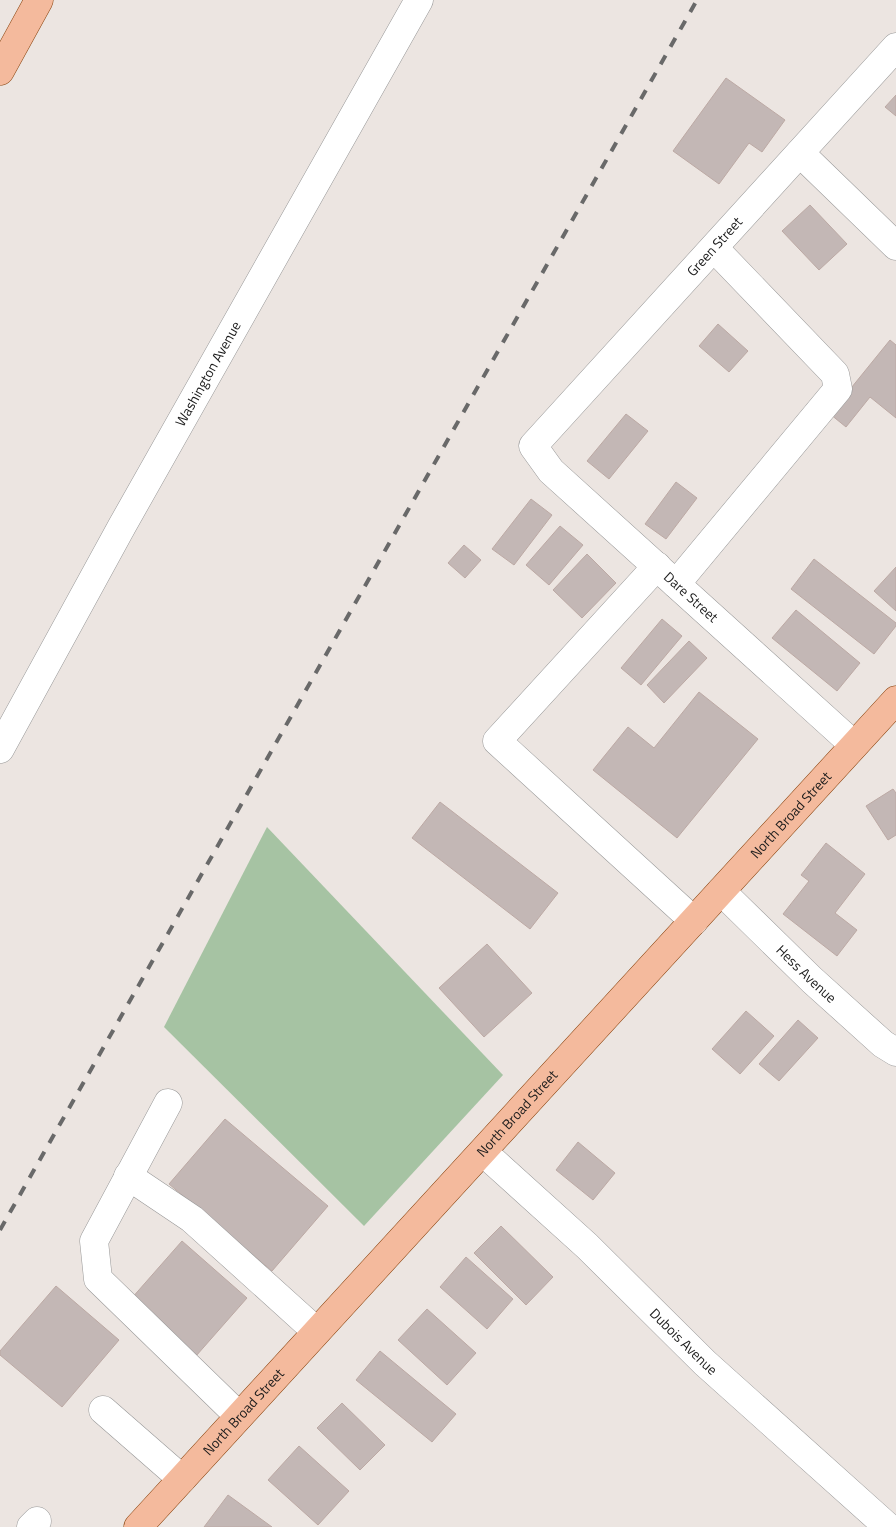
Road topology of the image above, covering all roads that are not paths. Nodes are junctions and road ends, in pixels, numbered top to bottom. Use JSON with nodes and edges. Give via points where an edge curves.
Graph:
{"nodes":[{"id":1,"x":39,"y":0,"type":"edge"},
{"id":2,"x":419,"y":0,"type":"edge"},
{"id":3,"x":896,"y":47,"type":"edge"},
{"id":4,"x":0,"y":71,"type":"edge"},
{"id":5,"x":800,"y":153,"type":"junction"},
{"id":6,"x":896,"y":246,"type":"edge"},
{"id":7,"x":714,"y":248,"type":"junction"},
{"id":8,"x":533,"y":446,"type":"joint"},
{"id":9,"x":667,"y":575,"type":"junction"},
{"id":10,"x":896,"y":700,"type":"edge"},
{"id":11,"x":854,"y":745,"type":"junction"},
{"id":12,"x":0,"y":749,"type":"edge"},
{"id":13,"x":721,"y":891,"type":"junction"},
{"id":14,"x":694,"y":921,"type":"junction"},
{"id":15,"x":896,"y":1052,"type":"edge"},
{"id":16,"x":168,"y":1103,"type":"dead end"},
{"id":17,"x":483,"y":1152,"type":"junction"},
{"id":18,"x":128,"y":1176,"type":"junction"},
{"id":19,"x":316,"y":1331,"type":"junction"},
{"id":20,"x":103,"y":1410,"type":"dead end"},
{"id":21,"x":239,"y":1416,"type":"junction"},
{"id":22,"x":182,"y":1478,"type":"junction"},
{"id":23,"x":138,"y":1527,"type":"edge"},
{"id":24,"x":888,"y":1527,"type":"edge"}],
"edges":[{"from":1,"to":4,"type":"main road"},
{"from":2,"to":12,"type":"street","name":"Washington Avenue"},
{"from":3,"to":5,"type":"street","name":"Green Street"},
{"from":5,"to":6,"type":"street"},
{"from":5,"to":7,"type":"street","name":"Green Street"},
{"from":7,"to":8,"type":"street","name":"Green Street"},
{"from":7,"to":9,"type":"street","via":[[835,374],[838,388]]},
{"from":8,"to":9,"type":"street","name":"Dare Street","via":[[550,471]]},
{"from":9,"to":11,"type":"street","name":"Dare Street"},
{"from":9,"to":14,"type":"street","via":[[497,741]]},
{"from":10,"to":11,"type":"main road","name":"North Broad Street"},
{"from":11,"to":13,"type":"main road","name":"North Broad Street"},
{"from":13,"to":14,"type":"main road","name":"North Broad Street"},
{"from":13,"to":15,"type":"street","name":"Hess Avenue","via":[[882,1044]]},
{"from":14,"to":17,"type":"main road","name":"North Broad Street"},
{"from":16,"to":18,"type":"street"},
{"from":17,"to":19,"type":"main road","name":"North Broad Street"},
{"from":17,"to":24,"type":"street","name":"Dubois Avenue","via":[[587,1246],[705,1363]]},
{"from":18,"to":19,"type":"street","via":[[192,1219]]},
{"from":18,"to":21,"type":"street","via":[[94,1240],[98,1279]]},
{"from":19,"to":21,"type":"main road","name":"North Broad Street"},
{"from":20,"to":22,"type":"street"},
{"from":21,"to":22,"type":"main road","name":"North Broad Street"},
{"from":22,"to":23,"type":"main road","name":"North Broad Street"}]}
